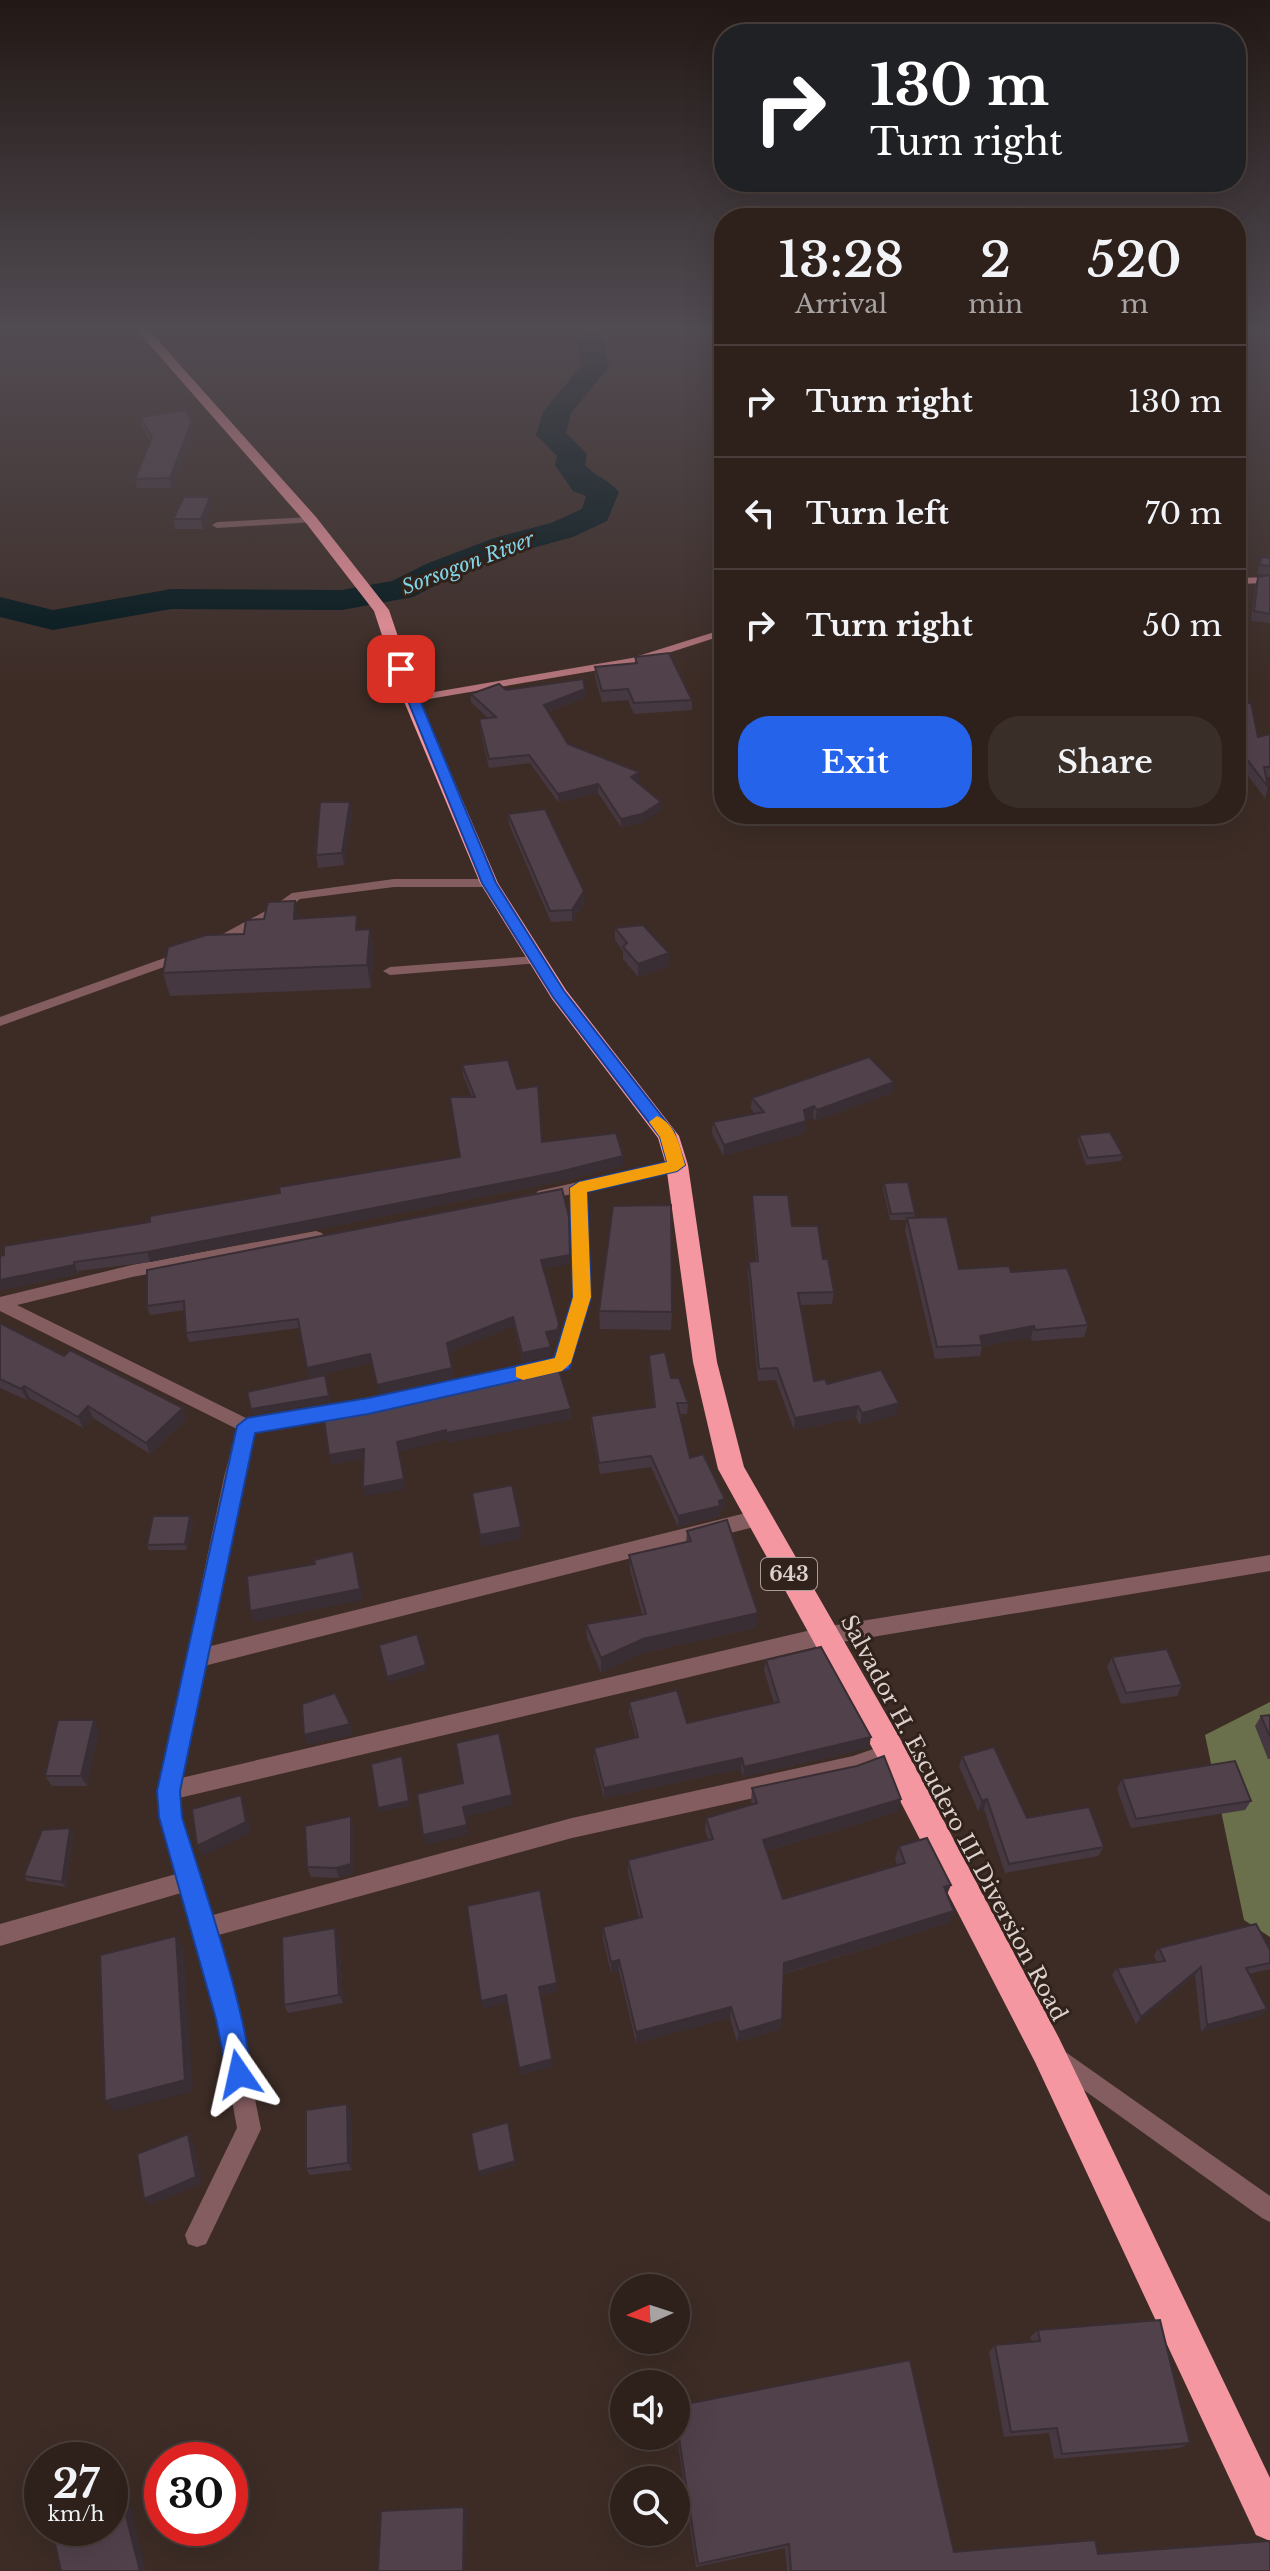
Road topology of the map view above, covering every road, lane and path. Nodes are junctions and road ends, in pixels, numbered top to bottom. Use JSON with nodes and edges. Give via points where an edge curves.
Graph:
{"nodes":[{"id":1,"x":246,"y":447,"type":"edge"},
{"id":2,"x":311,"y":520,"type":"junction"},
{"id":3,"x":217,"y":525,"type":"dead end"},
{"id":4,"x":1270,"y":580,"type":"edge"},
{"id":5,"x":1246,"y":581,"type":"edge"},
{"id":6,"x":714,"y":635,"type":"edge"},
{"id":7,"x":411,"y":699,"type":"junction"},
{"id":8,"x":489,"y":883,"type":"junction"},
{"id":9,"x":536,"y":960,"type":"junction"},
{"id":10,"x":390,"y":971,"type":"dead end"},
{"id":11,"x":0,"y":1022,"type":"edge"},
{"id":12,"x":677,"y":1165,"type":"junction"},
{"id":13,"x":579,"y":1188,"type":"junction"},
{"id":14,"x":533,"y":1197,"type":"edge"},
{"id":15,"x":333,"y":1234,"type":"edge"},
{"id":16,"x":0,"y":1304,"type":"edge"},
{"id":17,"x":247,"y":1426,"type":"junction"},
{"id":18,"x":758,"y":1518,"type":"junction"},
{"id":19,"x":1270,"y":1563,"type":"edge"},
{"id":20,"x":824,"y":1636,"type":"junction"},
{"id":21,"x":195,"y":1659,"type":"junction"},
{"id":22,"x":891,"y":1752,"type":"junction"},
{"id":23,"x":168,"y":1791,"type":"junction"},
{"id":24,"x":187,"y":1881,"type":"junction"},
{"id":25,"x":202,"y":1929,"type":"junction"},
{"id":26,"x":0,"y":1935,"type":"edge"},
{"id":27,"x":1047,"y":2050,"type":"junction"},
{"id":28,"x":1270,"y":2210,"type":"edge"},
{"id":29,"x":197,"y":2235,"type":"dead end"},
{"id":30,"x":1270,"y":2521,"type":"edge"}],
"edges":[{"from":1,"to":2,"type":"highway","name":"Salvador H. Escudero III Diversion Road","number":"643"},
{"from":2,"to":3,"type":"street"},
{"from":2,"to":7,"type":"highway","name":"Salvador H. Escudero III Diversion Road","number":"643","via":[[381,610]]},
{"from":4,"to":5,"type":"street"},
{"from":6,"to":7,"type":"street","via":[[634,661]]},
{"from":7,"to":8,"type":"highway","name":"Salvador H. Escudero III Diversion Road","number":"643"},
{"from":8,"to":9,"type":"highway","name":"Salvador H. Escudero III Diversion Road","number":"643"},
{"from":8,"to":11,"type":"street","via":[[394,883],[296,896],[233,934]]},
{"from":9,"to":10,"type":"street"},
{"from":9,"to":12,"type":"highway","name":"Salvador H. Escudero III Diversion Road","number":"643","via":[[668,1136]]},
{"from":12,"to":13,"type":"street"},
{"from":12,"to":18,"type":"highway","name":"Salvador H. Escudero III Diversion Road","number":"643","via":[[705,1362],[731,1469]]},
{"from":13,"to":14,"type":"street"},
{"from":13,"to":17,"type":"street","via":[[582,1297],[562,1363],[368,1406]]},
{"from":15,"to":16,"type":"street","via":[[132,1271]]},
{"from":16,"to":17,"type":"street"},
{"from":17,"to":21,"type":"street"},
{"from":18,"to":20,"type":"highway","name":"Salvador H. Escudero III Diversion Road","number":"643"},
{"from":18,"to":21,"type":"street"},
{"from":19,"to":20,"type":"street"},
{"from":20,"to":22,"type":"highway","name":"Salvador H. Escudero III Diversion Road","number":"643"},
{"from":20,"to":23,"type":"street"},
{"from":21,"to":23,"type":"street"},
{"from":22,"to":25,"type":"street","via":[[853,1766],[572,1828]]},
{"from":22,"to":27,"type":"highway","name":"Salvador H. Escudero III Diversion Road","number":"643"},
{"from":23,"to":24,"type":"street"},
{"from":24,"to":25,"type":"street"},
{"from":24,"to":26,"type":"street"},
{"from":25,"to":29,"type":"street","via":[[228,2019],[249,2129]]},
{"from":27,"to":28,"type":"street"},
{"from":27,"to":30,"type":"highway","name":"Salvador H. Escudero III Diversion Road","number":"643"}]}
